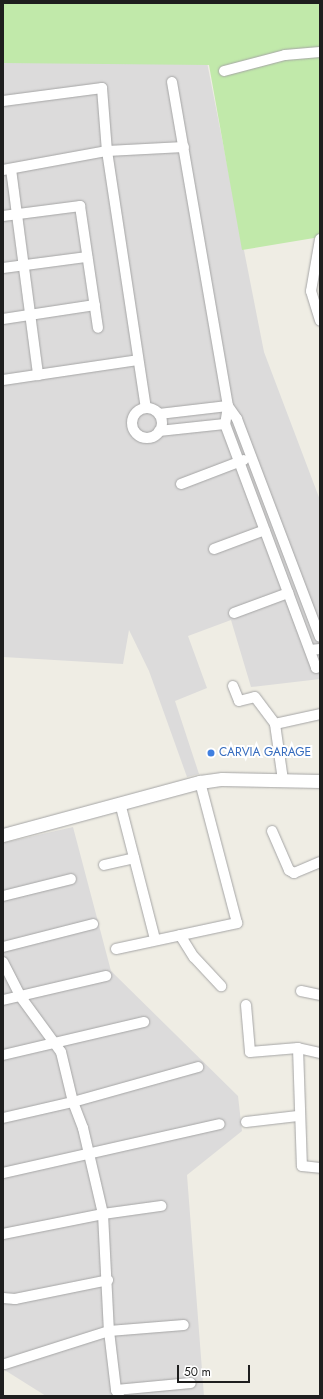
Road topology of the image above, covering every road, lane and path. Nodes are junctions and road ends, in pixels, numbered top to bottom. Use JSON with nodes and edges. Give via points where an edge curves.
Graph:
{"nodes":[{"id":1,"x":320,"y":52,"type":"edge"},
{"id":2,"x":224,"y":71,"type":"dead end"},
{"id":3,"x":172,"y":82,"type":"dead end"},
{"id":4,"x":3,"y":101,"type":"edge"},
{"id":5,"x":184,"y":147,"type":"junction"},
{"id":6,"x":107,"y":151,"type":"junction"},
{"id":7,"x":7,"y":169,"type":"edge"},
{"id":8,"x":17,"y":214,"type":"junction"},
{"id":9,"x":3,"y":216,"type":"edge"},
{"id":10,"x":320,"y":239,"type":"edge"},
{"id":11,"x":87,"y":257,"type":"junction"},
{"id":12,"x":22,"y":266,"type":"junction"},
{"id":13,"x":3,"y":268,"type":"edge"},
{"id":14,"x":95,"y":304,"type":"junction"},
{"id":15,"x":29,"y":315,"type":"junction"},
{"id":16,"x":3,"y":319,"type":"edge"},
{"id":17,"x":320,"y":321,"type":"edge"},
{"id":18,"x":98,"y":328,"type":"dead end"},
{"id":19,"x":138,"y":360,"type":"junction"},
{"id":20,"x":38,"y":375,"type":"junction"},
{"id":21,"x":3,"y":380,"type":"edge"},
{"id":22,"x":228,"y":406,"type":"junction"},
{"id":23,"x":146,"y":408,"type":"junction"},
{"id":24,"x":159,"y":414,"type":"junction"},
{"id":25,"x":225,"y":424,"type":"junction"},
{"id":26,"x":159,"y":432,"type":"junction"},
{"id":27,"x":251,"y":457,"type":"junction"},
{"id":28,"x":239,"y":462,"type":"junction"},
{"id":29,"x":181,"y":484,"type":"dead end"},
{"id":30,"x":265,"y":530,"type":"junction"},
{"id":31,"x":214,"y":549,"type":"dead end"},
{"id":32,"x":288,"y":592,"type":"junction"},
{"id":33,"x":234,"y":613,"type":"dead end"},
{"id":34,"x":320,"y":637,"type":"edge"},
{"id":35,"x":315,"y":649,"type":"edge"},
{"id":36,"x":320,"y":667,"type":"edge"},
{"id":37,"x":233,"y":686,"type":"dead end"},
{"id":38,"x":320,"y":714,"type":"edge"},
{"id":39,"x":274,"y":724,"type":"junction"},
{"id":40,"x":283,"y":780,"type":"junction"},
{"id":41,"x":320,"y":781,"type":"edge"},
{"id":42,"x":200,"y":782,"type":"junction"},
{"id":43,"x":120,"y":804,"type":"junction"},
{"id":44,"x":272,"y":832,"type":"dead end"},
{"id":45,"x":3,"y":835,"type":"edge"},
{"id":46,"x":134,"y":858,"type":"junction"},
{"id":47,"x":320,"y":862,"type":"edge"},
{"id":48,"x":104,"y":865,"type":"dead end"},
{"id":49,"x":71,"y":879,"type":"dead end"},
{"id":50,"x":3,"y":896,"type":"edge"},
{"id":51,"x":93,"y":924,"type":"dead end"},
{"id":52,"x":180,"y":935,"type":"junction"},
{"id":53,"x":155,"y":940,"type":"junction"},
{"id":54,"x":3,"y":947,"type":"edge"},
{"id":55,"x":116,"y":949,"type":"dead end"},
{"id":56,"x":3,"y":962,"type":"edge"},
{"id":57,"x":106,"y":976,"type":"dead end"},
{"id":58,"x":221,"y":986,"type":"dead end"},
{"id":59,"x":301,"y":991,"type":"dead end"},
{"id":60,"x":320,"y":995,"type":"edge"},
{"id":61,"x":20,"y":996,"type":"junction"},
{"id":62,"x":3,"y":1000,"type":"edge"},
{"id":63,"x":246,"y":1005,"type":"dead end"},
{"id":64,"x":144,"y":1022,"type":"dead end"},
{"id":65,"x":54,"y":1043,"type":"junction"},
{"id":66,"x":298,"y":1048,"type":"junction"},
{"id":67,"x":320,"y":1053,"type":"edge"},
{"id":68,"x":3,"y":1055,"type":"edge"},
{"id":69,"x":198,"y":1067,"type":"dead end"},
{"id":70,"x":73,"y":1102,"type":"junction"},
{"id":71,"x":298,"y":1116,"type":"junction"},
{"id":72,"x":3,"y":1118,"type":"edge"},
{"id":73,"x":246,"y":1122,"type":"dead end"},
{"id":74,"x":220,"y":1124,"type":"dead end"},
{"id":75,"x":88,"y":1154,"type":"junction"},
{"id":76,"x":320,"y":1168,"type":"edge"},
{"id":77,"x":3,"y":1174,"type":"edge"},
{"id":78,"x":161,"y":1206,"type":"dead end"},
{"id":79,"x":103,"y":1214,"type":"junction"},
{"id":80,"x":3,"y":1234,"type":"edge"},
{"id":81,"x":108,"y":1280,"type":"junction"},
{"id":82,"x":3,"y":1298,"type":"edge"},
{"id":83,"x":184,"y":1325,"type":"dead end"},
{"id":84,"x":109,"y":1331,"type":"junction"},
{"id":85,"x":5,"y":1364,"type":"dead end"},
{"id":86,"x":191,"y":1383,"type":"dead end"},
{"id":87,"x":118,"y":1393,"type":"edge"}],
"edges":[{"from":1,"to":2,"type":"street","via":[[284,55]]},
{"from":3,"to":5,"type":"street"},
{"from":4,"to":6,"type":"street","via":[[102,88]]},
{"from":5,"to":6,"type":"street"},
{"from":5,"to":22,"type":"street"},
{"from":6,"to":7,"type":"street"},
{"from":6,"to":19,"type":"street"},
{"from":7,"to":8,"type":"street"},
{"from":8,"to":9,"type":"street"},
{"from":8,"to":11,"type":"street","via":[[80,206]]},
{"from":8,"to":12,"type":"street"},
{"from":10,"to":17,"type":"street","via":[[310,291]]},
{"from":11,"to":12,"type":"street"},
{"from":11,"to":14,"type":"street"},
{"from":12,"to":13,"type":"street"},
{"from":12,"to":15,"type":"street"},
{"from":14,"to":15,"type":"street"},
{"from":14,"to":18,"type":"street"},
{"from":15,"to":16,"type":"street"},
{"from":15,"to":20,"type":"street"},
{"from":19,"to":20,"type":"street"},
{"from":19,"to":23,"type":"street"},
{"from":20,"to":21,"type":"street"},
{"from":22,"to":24,"type":"street"},
{"from":22,"to":25,"type":"street"},
{"from":22,"to":27,"type":"street","via":[[238,419]]},
{"from":23,"to":24,"type":"street"},
{"from":23,"to":26,"type":"street","via":[[138,410],[133,418],[135,431],[147,438]]},
{"from":24,"to":26,"type":"street","via":[[162,423]]},
{"from":25,"to":26,"type":"street"},
{"from":25,"to":28,"type":"street"},
{"from":27,"to":28,"type":"street"},
{"from":27,"to":34,"type":"street"},
{"from":28,"to":29,"type":"street"},
{"from":28,"to":30,"type":"street"},
{"from":30,"to":31,"type":"street"},
{"from":30,"to":32,"type":"street"},
{"from":32,"to":33,"type":"street"},
{"from":32,"to":35,"type":"street"},
{"from":35,"to":36,"type":"street","via":[[316,668]]},
{"from":37,"to":39,"type":"street","via":[[238,701],[255,697]]},
{"from":38,"to":39,"type":"street"},
{"from":39,"to":40,"type":"street"},
{"from":40,"to":41,"type":"street"},
{"from":40,"to":42,"type":"street","via":[[222,779]]},
{"from":42,"to":43,"type":"street"},
{"from":42,"to":52,"type":"street","via":[[237,923]]},
{"from":43,"to":45,"type":"street"},
{"from":43,"to":46,"type":"street"},
{"from":44,"to":47,"type":"street","via":[[289,870],[294,874]]},
{"from":46,"to":48,"type":"street"},
{"from":46,"to":53,"type":"street"},
{"from":49,"to":50,"type":"street"},
{"from":51,"to":54,"type":"street"},
{"from":52,"to":53,"type":"street"},
{"from":52,"to":58,"type":"street","via":[[194,957]]},
{"from":53,"to":55,"type":"street"},
{"from":56,"to":61,"type":"street"},
{"from":57,"to":61,"type":"street"},
{"from":59,"to":60,"type":"street"},
{"from":61,"to":62,"type":"street"},
{"from":61,"to":65,"type":"street"},
{"from":63,"to":66,"type":"street","via":[[250,1052]]},
{"from":64,"to":65,"type":"street"},
{"from":65,"to":68,"type":"street"},
{"from":65,"to":70,"type":"street","via":[[61,1052]]},
{"from":66,"to":67,"type":"street"},
{"from":66,"to":71,"type":"street"},
{"from":69,"to":70,"type":"street"},
{"from":70,"to":72,"type":"street"},
{"from":70,"to":75,"type":"street","via":[[83,1128]]},
{"from":71,"to":73,"type":"street"},
{"from":71,"to":76,"type":"street","via":[[302,1166]]},
{"from":74,"to":75,"type":"street"},
{"from":75,"to":77,"type":"street"},
{"from":75,"to":79,"type":"street"},
{"from":78,"to":79,"type":"street"},
{"from":79,"to":80,"type":"street"},
{"from":79,"to":81,"type":"street"},
{"from":81,"to":82,"type":"street","via":[[15,1299]]},
{"from":81,"to":84,"type":"street"},
{"from":83,"to":84,"type":"street"},
{"from":84,"to":85,"type":"street"},
{"from":84,"to":87,"type":"street"},
{"from":86,"to":87,"type":"street"}]}
